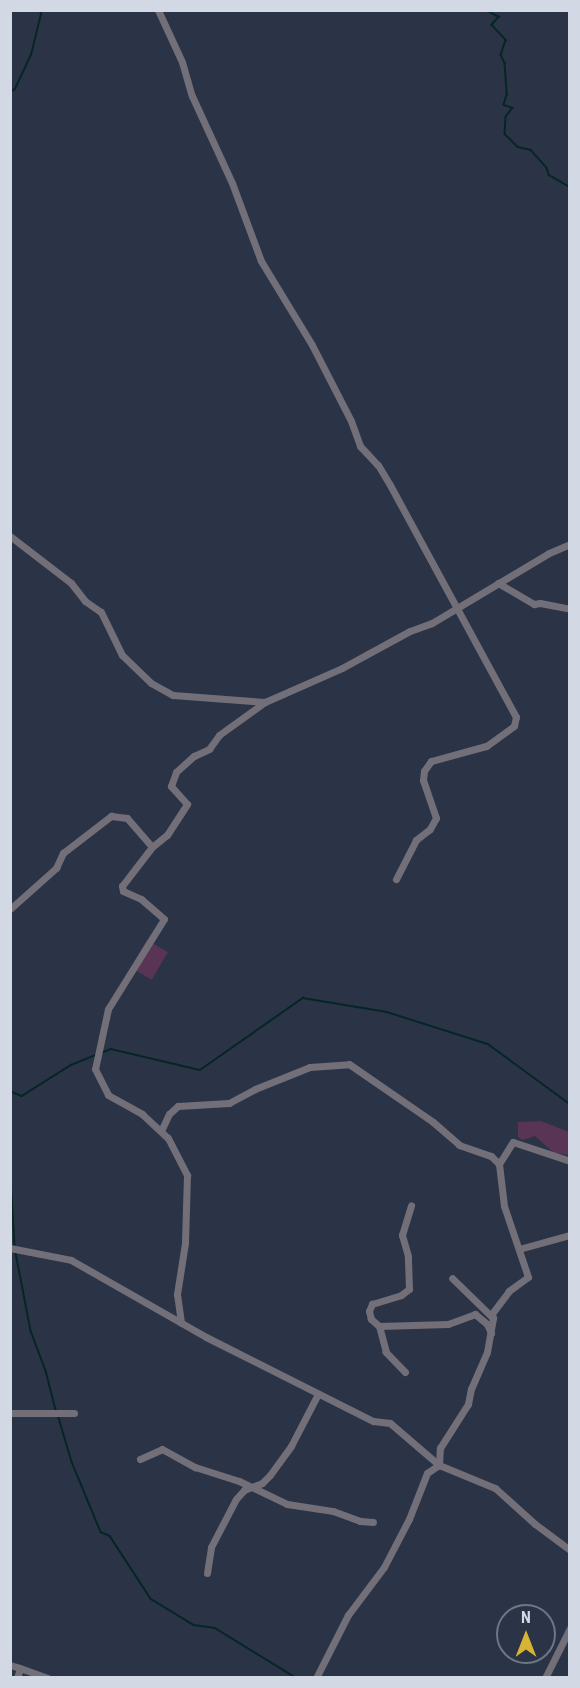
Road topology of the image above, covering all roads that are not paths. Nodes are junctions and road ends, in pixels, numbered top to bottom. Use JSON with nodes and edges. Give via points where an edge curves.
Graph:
{"nodes":[{"id":1,"x":158,"y":10,"type":"edge"},
{"id":2,"x":10,"y":536,"type":"edge"},
{"id":3,"x":570,"y":544,"type":"edge"},
{"id":4,"x":498,"y":582,"type":"junction"},
{"id":5,"x":457,"y":606,"type":"junction"},
{"id":6,"x":570,"y":609,"type":"edge"},
{"id":7,"x":265,"y":702,"type":"junction"},
{"id":8,"x":152,"y":847,"type":"junction"},
{"id":9,"x":396,"y":879,"type":"dead end"},
{"id":10,"x":10,"y":909,"type":"edge"},
{"id":11,"x":161,"y":1131,"type":"junction"},
{"id":12,"x":570,"y":1161,"type":"edge"},
{"id":13,"x":499,"y":1164,"type":"junction"},
{"id":14,"x":411,"y":1205,"type":"dead end"},
{"id":15,"x":570,"y":1235,"type":"edge"},
{"id":16,"x":10,"y":1248,"type":"edge"},
{"id":17,"x":519,"y":1249,"type":"junction"},
{"id":18,"x":452,"y":1278,"type":"dead end"},
{"id":19,"x":491,"y":1315,"type":"junction"},
{"id":20,"x":181,"y":1323,"type":"junction"},
{"id":21,"x":379,"y":1326,"type":"junction"},
{"id":22,"x":492,"y":1336,"type":"junction"},
{"id":23,"x":405,"y":1372,"type":"dead end"},
{"id":24,"x":318,"y":1394,"type":"junction"},
{"id":25,"x":10,"y":1413,"type":"edge"},
{"id":26,"x":74,"y":1413,"type":"dead end"},
{"id":27,"x":140,"y":1459,"type":"dead end"},
{"id":28,"x":439,"y":1465,"type":"junction"},
{"id":29,"x":252,"y":1489,"type":"junction"},
{"id":30,"x":373,"y":1522,"type":"dead end"},
{"id":31,"x":570,"y":1550,"type":"edge"},
{"id":32,"x":207,"y":1573,"type":"dead end"},
{"id":33,"x":570,"y":1628,"type":"edge"},
{"id":34,"x":10,"y":1665,"type":"edge"},
{"id":35,"x":20,"y":1668,"type":"junction"},
{"id":36,"x":17,"y":1677,"type":"edge"},
{"id":37,"x":48,"y":1677,"type":"edge"},
{"id":38,"x":316,"y":1677,"type":"edge"},
{"id":39,"x":545,"y":1677,"type":"edge"}],
"edges":[{"from":1,"to":5,"type":"street","via":[[261,261],[312,345],[360,446],[378,465]]},
{"from":2,"to":7,"type":"street","via":[[71,583],[85,601],[101,612],[122,655],[151,683],[173,694]]},
{"from":3,"to":4,"type":"street"},
{"from":4,"to":5,"type":"street"},
{"from":4,"to":6,"type":"street","via":[[534,604]]},
{"from":5,"to":7,"type":"street","via":[[432,623]]},
{"from":5,"to":9,"type":"street","via":[[516,717],[514,726],[486,746],[440,758],[428,766],[423,780],[436,818],[416,840]]},
{"from":7,"to":8,"type":"street","via":[[176,772],[171,786],[187,804],[178,821]]},
{"from":8,"to":10,"type":"street","via":[[127,818],[111,816],[63,853],[56,868]]},
{"from":8,"to":11,"type":"street","via":[[122,886],[123,891],[141,899],[164,919],[108,1009],[95,1069],[108,1095],[142,1114]]},
{"from":11,"to":13,"type":"street","via":[[178,1106],[229,1103],[310,1067],[349,1064],[434,1122],[459,1145],[491,1156]]},
{"from":11,"to":20,"type":"street","via":[[187,1175],[185,1243],[177,1294]]},
{"from":12,"to":13,"type":"street","via":[[513,1142]]},
{"from":13,"to":17,"type":"street","via":[[504,1206]]},
{"from":14,"to":21,"type":"street","via":[[402,1235],[408,1256],[409,1289],[372,1304],[370,1319]]},
{"from":15,"to":17,"type":"street"},
{"from":16,"to":20,"type":"street","via":[[71,1260]]},
{"from":17,"to":19,"type":"street","via":[[528,1277],[508,1291]]},
{"from":18,"to":19,"type":"street"},
{"from":19,"to":22,"type":"street"},
{"from":20,"to":24,"type":"street"},
{"from":21,"to":22,"type":"street","via":[[448,1324],[475,1314],[487,1324]]},
{"from":21,"to":23,"type":"street","via":[[386,1352]]},
{"from":22,"to":28,"type":"street","via":[[468,1404],[440,1448]]},
{"from":24,"to":28,"type":"street","via":[[373,1421],[390,1424]]},
{"from":24,"to":29,"type":"street","via":[[291,1446],[262,1484]]},
{"from":25,"to":26,"type":"street"},
{"from":27,"to":29,"type":"street","via":[[162,1449],[195,1467]]},
{"from":28,"to":31,"type":"street","via":[[495,1488]]},
{"from":28,"to":38,"type":"street","via":[[427,1473],[384,1567],[348,1615]]},
{"from":29,"to":30,"type":"street","via":[[287,1504]]},
{"from":29,"to":32,"type":"street","via":[[244,1490],[226,1516],[211,1547]]},
{"from":33,"to":39,"type":"street"},
{"from":34,"to":35,"type":"street"},
{"from":35,"to":36,"type":"street"},
{"from":35,"to":37,"type":"street"}]}
